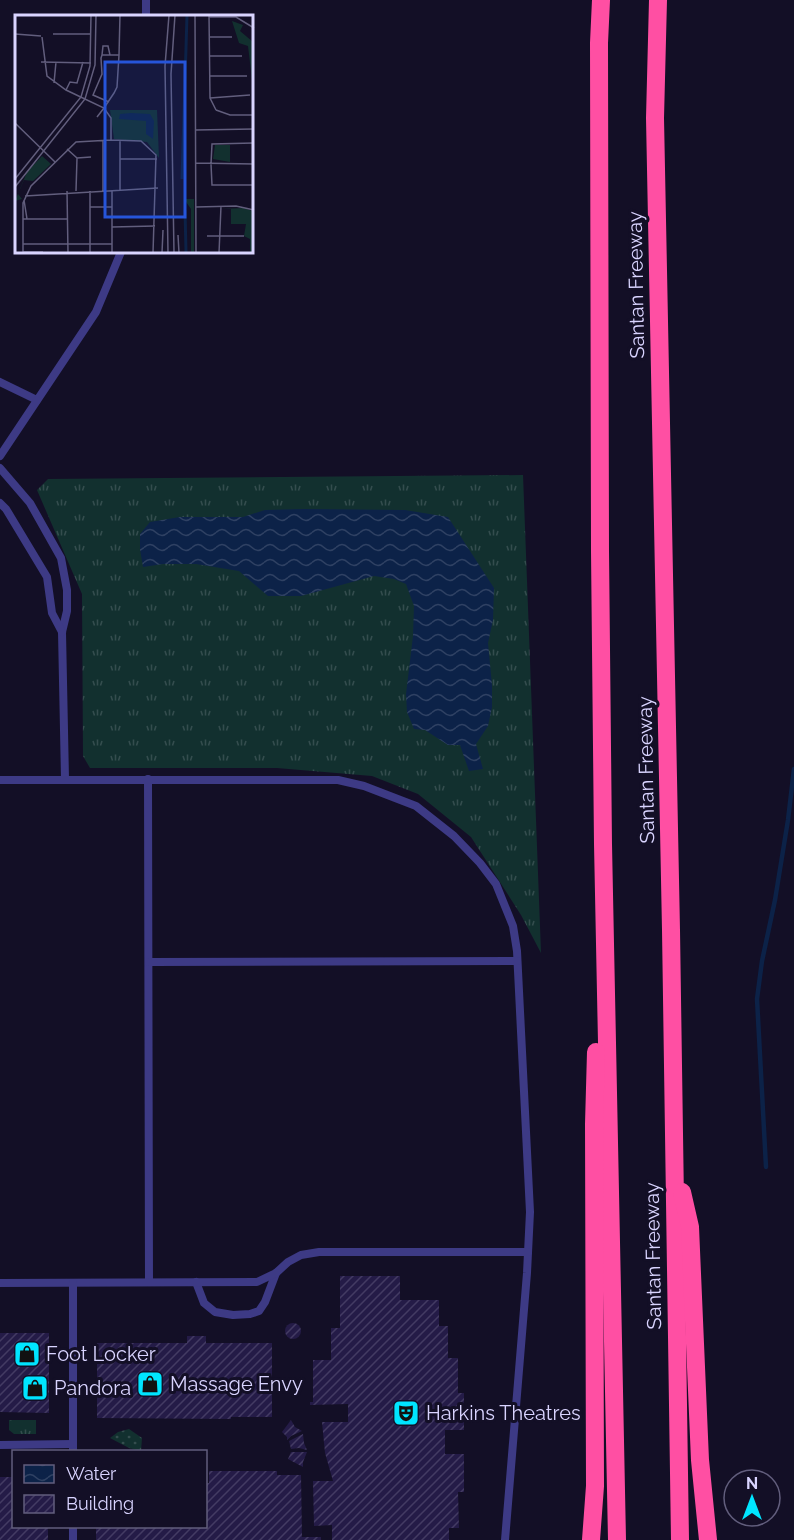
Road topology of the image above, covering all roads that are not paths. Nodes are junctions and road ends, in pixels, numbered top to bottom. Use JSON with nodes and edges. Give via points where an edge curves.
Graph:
{"nodes":[{"id":1,"x":601,"y":0,"type":"edge"},
{"id":2,"x":658,"y":0,"type":"edge"},
{"id":3,"x":120,"y":254,"type":"edge"},
{"id":4,"x":0,"y":382,"type":"edge"},
{"id":5,"x":37,"y":400,"type":"junction"},
{"id":6,"x":0,"y":456,"type":"edge"},
{"id":7,"x":0,"y":468,"type":"edge"},
{"id":8,"x":0,"y":503,"type":"edge"},
{"id":9,"x":62,"y":632,"type":"junction"},
{"id":10,"x":65,"y":779,"type":"junction"},
{"id":11,"x":148,"y":779,"type":"junction"},
{"id":12,"x":0,"y":780,"type":"edge"},
{"id":13,"x":603,"y":843,"type":"junction"},
{"id":14,"x":517,"y":961,"type":"junction"},
{"id":15,"x":149,"y":962,"type":"junction"},
{"id":16,"x":674,"y":1160,"type":"junction"},
{"id":17,"x":528,"y":1252,"type":"junction"},
{"id":18,"x":276,"y":1273,"type":"junction"},
{"id":19,"x":149,"y":1282,"type":"junction"},
{"id":20,"x":196,"y":1282,"type":"junction"},
{"id":21,"x":0,"y":1283,"type":"edge"},
{"id":22,"x":73,"y":1283,"type":"junction"},
{"id":23,"x":0,"y":1445,"type":"edge"},
{"id":24,"x":73,"y":1448,"type":"edge"},
{"id":25,"x":505,"y":1540,"type":"edge"},
{"id":26,"x":591,"y":1540,"type":"edge"},
{"id":27,"x":617,"y":1540,"type":"edge"},
{"id":28,"x":680,"y":1540,"type":"edge"},
{"id":29,"x":708,"y":1540,"type":"edge"}],
"edges":[{"from":1,"to":13,"type":"highway","name":"Santan Freeway"},
{"from":2,"to":16,"type":"highway","name":"Santan Freeway","via":[[655,118]]},
{"from":3,"to":5,"type":"lane","via":[[96,312]]},
{"from":4,"to":5,"type":"lane"},
{"from":5,"to":6,"type":"lane"},
{"from":7,"to":9,"type":"lane","via":[[30,503],[61,558],[68,590]]},
{"from":8,"to":9,"type":"lane","via":[[47,577],[52,613]]},
{"from":9,"to":10,"type":"lane"},
{"from":10,"to":11,"type":"lane"},
{"from":10,"to":12,"type":"lane"},
{"from":11,"to":14,"type":"lane","via":[[338,780],[416,806],[454,836],[496,884],[513,926]]},
{"from":11,"to":15,"type":"lane"},
{"from":13,"to":26,"type":"highway","via":[[594,1124],[595,1486]]},
{"from":13,"to":27,"type":"highway","name":"Santan Freeway"},
{"from":14,"to":15,"type":"lane"},
{"from":14,"to":17,"type":"lane","via":[[530,1212]]},
{"from":15,"to":19,"type":"lane"},
{"from":16,"to":28,"type":"highway","name":"Santan Freeway"},
{"from":16,"to":29,"type":"highway","via":[[690,1227],[700,1460]]},
{"from":17,"to":18,"type":"lane","via":[[319,1252],[301,1255]]},
{"from":17,"to":25,"type":"lane"},
{"from":18,"to":20,"type":"lane","via":[[257,1282]]},
{"from":18,"to":20,"type":"lane","via":[[265,1302],[259,1311],[250,1314],[215,1312],[204,1303]]},
{"from":19,"to":20,"type":"lane"},
{"from":19,"to":22,"type":"lane"},
{"from":21,"to":22,"type":"lane"},
{"from":22,"to":24,"type":"lane"},
{"from":23,"to":24,"type":"lane"}]}
